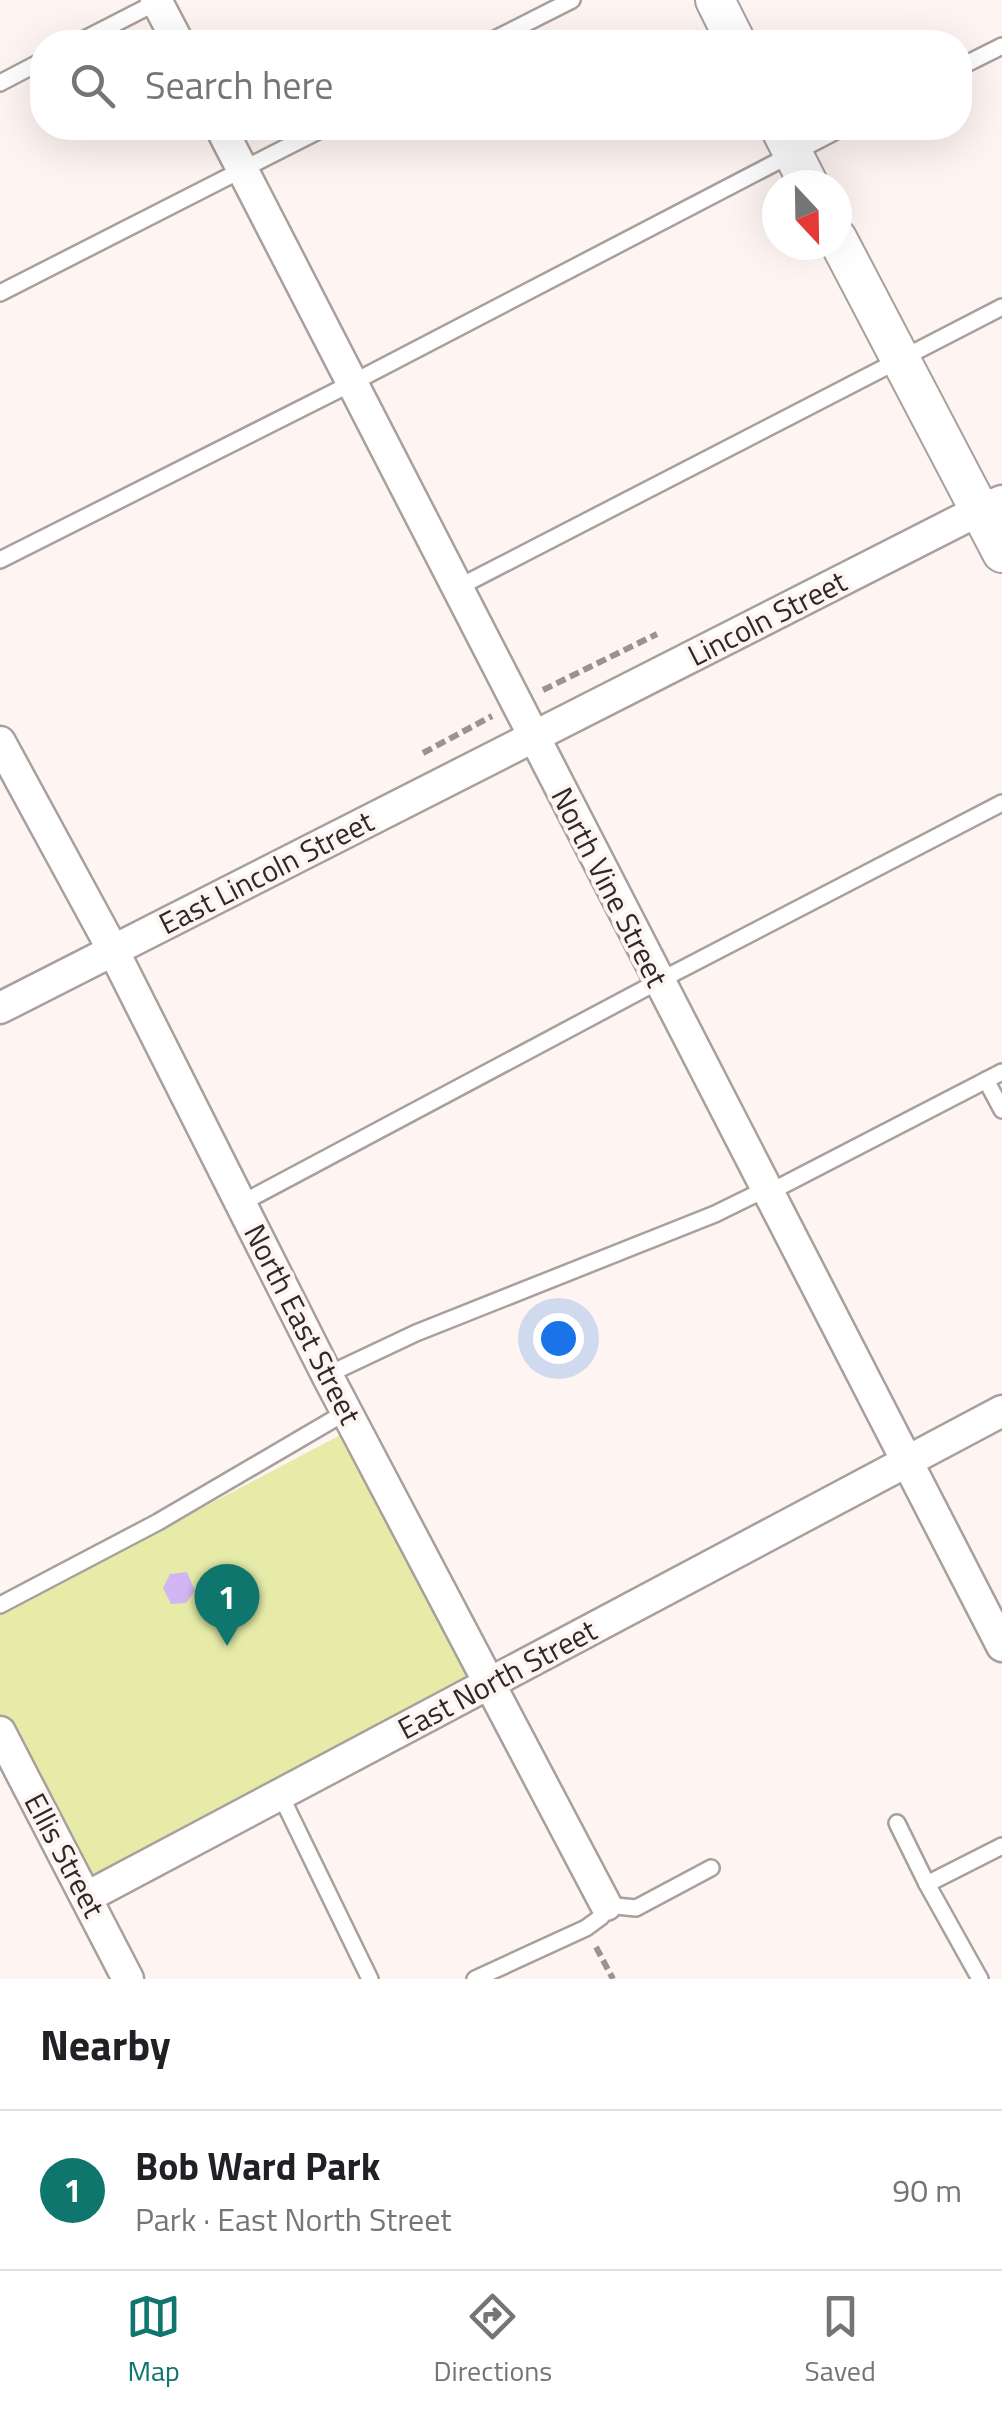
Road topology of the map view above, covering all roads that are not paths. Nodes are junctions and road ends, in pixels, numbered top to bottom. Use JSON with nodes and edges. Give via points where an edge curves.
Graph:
{"nodes":[{"id":1,"x":572,"y":0,"type":"edge"},
{"id":2,"x":715,"y":0,"type":"edge"},
{"id":3,"x":157,"y":1,"type":"edge"},
{"id":4,"x":101,"y":30,"type":"edge"},
{"id":5,"x":172,"y":30,"type":"edge"},
{"id":6,"x":513,"y":30,"type":"edge"},
{"id":7,"x":730,"y":30,"type":"edge"},
{"id":8,"x":1002,"y":46,"type":"edge"},
{"id":9,"x":972,"y":61,"type":"edge"},
{"id":10,"x":30,"y":67,"type":"edge"},
{"id":11,"x":0,"y":83,"type":"edge"},
{"id":12,"x":228,"y":140,"type":"edge"},
{"id":13,"x":300,"y":140,"type":"edge"},
{"id":14,"x":821,"y":140,"type":"edge"},
{"id":15,"x":794,"y":155,"type":"edge"},
{"id":16,"x":243,"y":169,"type":"junction"},
{"id":17,"x":849,"y":260,"type":"edge"},
{"id":18,"x":0,"y":293,"type":"edge"},
{"id":19,"x":1002,"y":307,"type":"edge"},
{"id":20,"x":901,"y":359,"type":"junction"},
{"id":21,"x":352,"y":383,"type":"junction"},
{"id":22,"x":991,"y":506,"type":"edge"},
{"id":23,"x":1002,"y":553,"type":"edge"},
{"id":24,"x":0,"y":560,"type":"edge"},
{"id":25,"x":457,"y":588,"type":"junction"},
{"id":26,"x":533,"y":737,"type":"junction"},
{"id":27,"x":0,"y":742,"type":"edge"},
{"id":28,"x":1002,"y":804,"type":"edge"},
{"id":29,"x":114,"y":950,"type":"junction"},
{"id":30,"x":659,"y":981,"type":"junction"},
{"id":31,"x":0,"y":1008,"type":"edge"},
{"id":32,"x":1002,"y":1072,"type":"edge"},
{"id":33,"x":986,"y":1080,"type":"junction"},
{"id":34,"x":1002,"y":1110,"type":"edge"},
{"id":35,"x":767,"y":1191,"type":"junction"},
{"id":36,"x":242,"y":1202,"type":"junction"},
{"id":37,"x":327,"y":1375,"type":"junction"},
{"id":38,"x":1002,"y":1410,"type":"edge"},
{"id":39,"x":346,"y":1412,"type":"junction"},
{"id":40,"x":906,"y":1460,"type":"junction"},
{"id":41,"x":0,"y":1605,"type":"edge"},
{"id":42,"x":1002,"y":1646,"type":"edge"},
{"id":43,"x":488,"y":1684,"type":"junction"},
{"id":44,"x":0,"y":1732,"type":"edge"},
{"id":45,"x":280,"y":1794,"type":"junction"},
{"id":46,"x":897,"y":1824,"type":"dead end"},
{"id":47,"x":1002,"y":1846,"type":"edge"},
{"id":48,"x":711,"y":1868,"type":"dead end"},
{"id":49,"x":927,"y":1884,"type":"junction"},
{"id":50,"x":87,"y":1897,"type":"junction"},
{"id":51,"x":606,"y":1905,"type":"junction"},
{"id":52,"x":128,"y":1979,"type":"edge"},
{"id":53,"x":370,"y":1979,"type":"edge"},
{"id":54,"x":475,"y":1979,"type":"edge"},
{"id":55,"x":980,"y":1979,"type":"edge"}],
"edges":[{"from":1,"to":6,"type":"lane"},
{"from":2,"to":7,"type":"street"},
{"from":3,"to":4,"type":"lane"},
{"from":3,"to":5,"type":"street"},
{"from":8,"to":9,"type":"lane"},
{"from":10,"to":11,"type":"lane"},
{"from":12,"to":16,"type":"street","name":"North Vine Street"},
{"from":13,"to":16,"type":"lane"},
{"from":14,"to":15,"type":"lane"},
{"from":15,"to":21,"type":"lane"},
{"from":16,"to":18,"type":"lane"},
{"from":16,"to":21,"type":"street","name":"North Vine Street"},
{"from":17,"to":20,"type":"street"},
{"from":19,"to":20,"type":"lane"},
{"from":20,"to":22,"type":"street"},
{"from":20,"to":25,"type":"lane"},
{"from":21,"to":24,"type":"lane"},
{"from":21,"to":25,"type":"street","name":"North Vine Street"},
{"from":22,"to":23,"type":"street"},
{"from":22,"to":26,"type":"street","name":"Lincoln Street"},
{"from":25,"to":26,"type":"street","name":"North Vine Street"},
{"from":26,"to":29,"type":"street","name":"East Lincoln Street"},
{"from":26,"to":30,"type":"street","name":"North Vine Street"},
{"from":27,"to":29,"type":"street","name":"North East Street"},
{"from":28,"to":30,"type":"lane"},
{"from":29,"to":31,"type":"street","name":"East Lincoln Street"},
{"from":29,"to":36,"type":"street","name":"North East Street"},
{"from":30,"to":35,"type":"street","name":"North Vine Street"},
{"from":30,"to":36,"type":"lane"},
{"from":32,"to":33,"type":"lane"},
{"from":33,"to":34,"type":"lane"},
{"from":33,"to":35,"type":"lane"},
{"from":35,"to":37,"type":"lane","via":[[416,1332]]},
{"from":35,"to":40,"type":"street","name":"North Vine Street"},
{"from":36,"to":37,"type":"street","name":"North East Street"},
{"from":37,"to":39,"type":"street","name":"North East Street"},
{"from":38,"to":40,"type":"street","name":"East North Street"},
{"from":39,"to":41,"type":"lane"},
{"from":39,"to":43,"type":"street","name":"North East Street"},
{"from":40,"to":42,"type":"street","name":"North Vine Street"},
{"from":40,"to":43,"type":"street","name":"East North Street"},
{"from":43,"to":45,"type":"street","name":"East North Street"},
{"from":43,"to":51,"type":"street","name":"North East Street"},
{"from":44,"to":50,"type":"street","name":"Ellis Street"},
{"from":45,"to":50,"type":"street","name":"East North Street"},
{"from":45,"to":53,"type":"lane"},
{"from":46,"to":49,"type":"lane"},
{"from":47,"to":49,"type":"lane"},
{"from":48,"to":51,"type":"lane","via":[[636,1908]]},
{"from":49,"to":55,"type":"lane"},
{"from":50,"to":52,"type":"street","name":"Ellis Street"},
{"from":51,"to":54,"type":"lane","via":[[586,1928]]}]}
